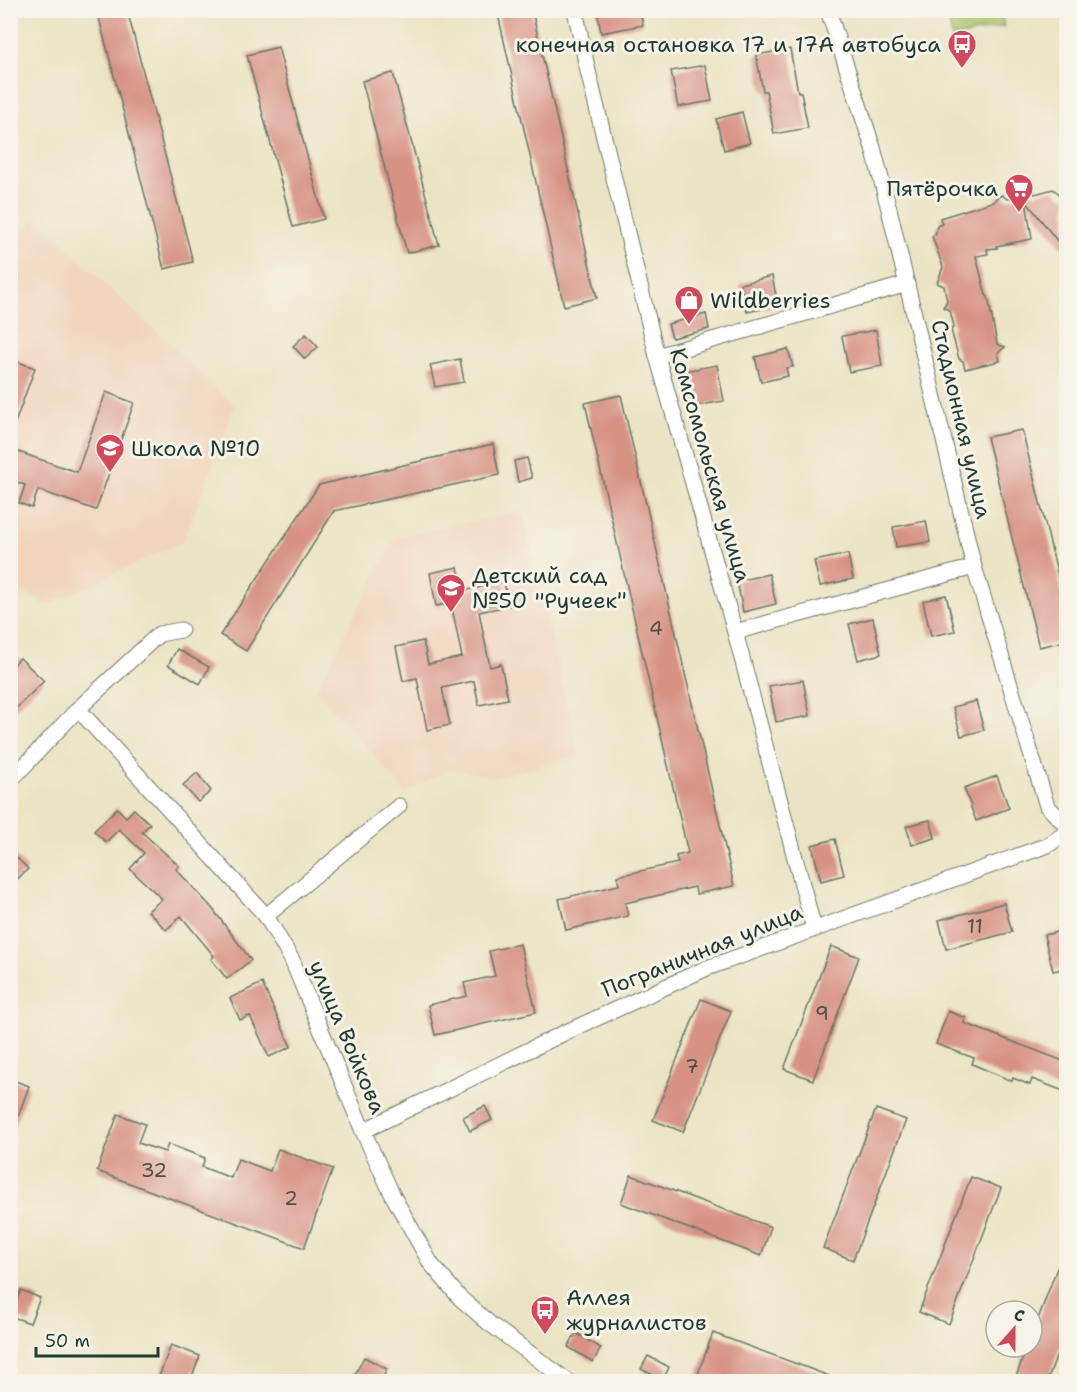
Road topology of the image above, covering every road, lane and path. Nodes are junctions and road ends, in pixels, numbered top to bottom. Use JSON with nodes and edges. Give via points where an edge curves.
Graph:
{"nodes":[{"id":1,"x":575,"y":10,"type":"edge"},
{"id":2,"x":830,"y":16,"type":"dead end"},
{"id":3,"x":907,"y":284,"type":"junction"},
{"id":4,"x":657,"y":356,"type":"junction"},
{"id":5,"x":974,"y":567,"type":"junction"},
{"id":6,"x":182,"y":630,"type":"dead end"},
{"id":7,"x":735,"y":632,"type":"junction"},
{"id":8,"x":78,"y":709,"type":"junction"},
{"id":9,"x":10,"y":781,"type":"edge"},
{"id":10,"x":399,"y":806,"type":"dead end"},
{"id":11,"x":1066,"y":825,"type":"edge"},
{"id":12,"x":1066,"y":833,"type":"edge"},
{"id":13,"x":266,"y":916,"type":"junction"},
{"id":14,"x":814,"y":929,"type":"junction"},
{"id":15,"x":363,"y":1131,"type":"junction"},
{"id":16,"x":569,"y":1382,"type":"edge"}],
"edges":[{"from":1,"to":4,"type":"street","name":"Комсомольская улица"},
{"from":2,"to":3,"type":"street","name":"Стадионная улица","via":[[873,148]]},
{"from":3,"to":4,"type":"street"},
{"from":3,"to":5,"type":"street","name":"Стадионная улица"},
{"from":4,"to":7,"type":"street","name":"Комсомольская улица"},
{"from":5,"to":7,"type":"street"},
{"from":5,"to":11,"type":"street","name":"Стадионная улица","via":[[1047,806]]},
{"from":6,"to":8,"type":"street","via":[[159,634]]},
{"from":7,"to":14,"type":"street","name":"Комсомольская улица"},
{"from":8,"to":9,"type":"street"},
{"from":8,"to":13,"type":"street","name":"улица Войкова"},
{"from":10,"to":13,"type":"street"},
{"from":12,"to":14,"type":"street","name":"Пограничная улица","via":[[1048,845]]},
{"from":13,"to":15,"type":"street","name":"улица Войкова","via":[[292,960]]},
{"from":14,"to":15,"type":"street","name":"Пограничная улица","via":[[707,968]]},
{"from":15,"to":16,"type":"street","name":"улица Войкова","via":[[431,1264],[460,1298]]}]}
